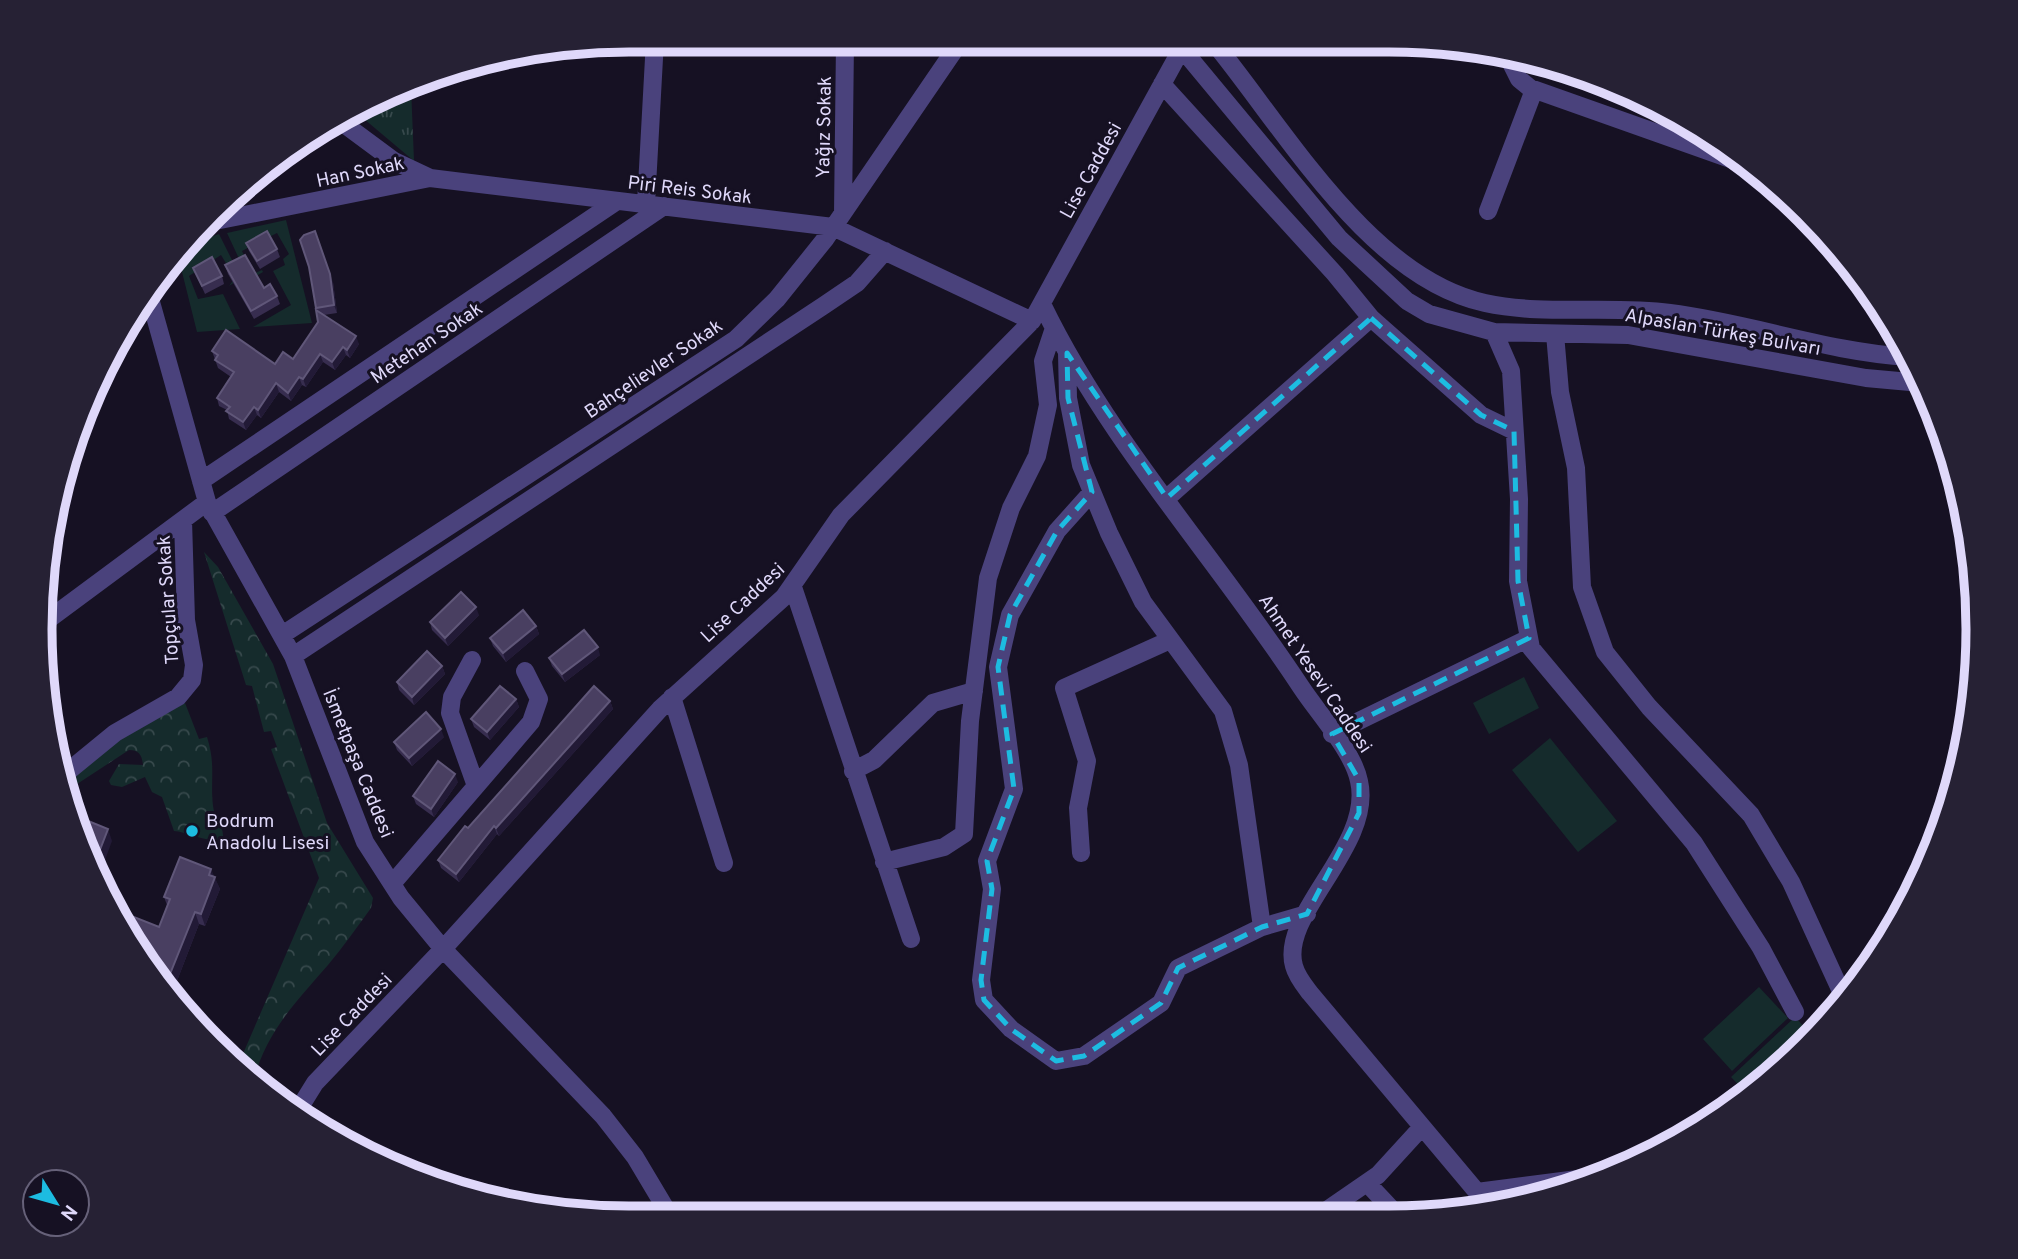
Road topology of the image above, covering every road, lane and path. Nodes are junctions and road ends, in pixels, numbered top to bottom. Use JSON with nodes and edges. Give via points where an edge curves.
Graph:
{"nodes":[{"id":1,"x":655,"y":52,"type":"edge"},
{"id":2,"x":845,"y":52,"type":"edge"},
{"id":3,"x":953,"y":52,"type":"edge"},
{"id":4,"x":1177,"y":52,"type":"edge"},
{"id":5,"x":1185,"y":52,"type":"edge"},
{"id":6,"x":1222,"y":52,"type":"edge"},
{"id":7,"x":1513,"y":67,"type":"edge"},
{"id":8,"x":1162,"y":84,"type":"junction"},
{"id":9,"x":1535,"y":90,"type":"junction"},
{"id":10,"x":347,"y":126,"type":"edge"},
{"id":11,"x":1713,"y":153,"type":"edge"},
{"id":12,"x":430,"y":178,"type":"junction"},
{"id":13,"x":617,"y":201,"type":"junction"},
{"id":14,"x":655,"y":205,"type":"junction"},
{"id":15,"x":1488,"y":211,"type":"dead end"},
{"id":16,"x":223,"y":219,"type":"edge"},
{"id":17,"x":838,"y":220,"type":"junction"},
{"id":18,"x":885,"y":251,"type":"junction"},
{"id":19,"x":152,"y":306,"type":"edge"},
{"id":20,"x":1043,"y":306,"type":"junction"},
{"id":21,"x":1371,"y":318,"type":"junction"},
{"id":22,"x":1032,"y":321,"type":"junction"},
{"id":23,"x":1054,"y":328,"type":"junction"},
{"id":24,"x":1493,"y":332,"type":"junction"},
{"id":25,"x":1555,"y":334,"type":"junction"},
{"id":26,"x":1067,"y":353,"type":"junction"},
{"id":27,"x":1896,"y":355,"type":"edge"},
{"id":28,"x":1910,"y":382,"type":"edge"},
{"id":29,"x":1514,"y":431,"type":"junction"},
{"id":30,"x":201,"y":481,"type":"junction"},
{"id":31,"x":1092,"y":492,"type":"junction"},
{"id":32,"x":1167,"y":498,"type":"junction"},
{"id":33,"x":209,"y":508,"type":"junction"},
{"id":34,"x":183,"y":520,"type":"junction"},
{"id":35,"x":793,"y":587,"type":"junction"},
{"id":36,"x":53,"y":616,"type":"edge"},
{"id":37,"x":282,"y":635,"type":"junction"},
{"id":38,"x":1529,"y":638,"type":"junction"},
{"id":39,"x":1170,"y":640,"type":"junction"},
{"id":40,"x":293,"y":656,"type":"junction"},
{"id":41,"x":472,"y":660,"type":"dead end"},
{"id":42,"x":525,"y":671,"type":"dead end"},
{"id":43,"x":974,"y":691,"type":"junction"},
{"id":44,"x":672,"y":697,"type":"junction"},
{"id":45,"x":1332,"y":734,"type":"junction"},
{"id":46,"x":70,"y":770,"type":"edge"},
{"id":47,"x":853,"y":771,"type":"junction"},
{"id":48,"x":476,"y":786,"type":"junction"},
{"id":49,"x":1081,"y":853,"type":"dead end"},
{"id":50,"x":884,"y":862,"type":"junction"},
{"id":51,"x":724,"y":863,"type":"dead end"},
{"id":52,"x":392,"y":884,"type":"junction"},
{"id":53,"x":1307,"y":915,"type":"junction"},
{"id":54,"x":1262,"y":927,"type":"junction"},
{"id":55,"x":911,"y":939,"type":"dead end"},
{"id":56,"x":443,"y":950,"type":"junction"},
{"id":57,"x":1840,"y":989,"type":"edge"},
{"id":58,"x":1795,"y":1012,"type":"dead end"},
{"id":59,"x":302,"y":1104,"type":"edge"},
{"id":60,"x":1421,"y":1128,"type":"junction"},
{"id":61,"x":1554,"y":1182,"type":"edge"},
{"id":62,"x":1367,"y":1183,"type":"junction"},
{"id":63,"x":1477,"y":1192,"type":"junction"},
{"id":64,"x":1481,"y":1199,"type":"edge"},
{"id":65,"x":664,"y":1206,"type":"edge"},
{"id":66,"x":1333,"y":1206,"type":"edge"},
{"id":67,"x":1389,"y":1206,"type":"edge"}],
"edges":[{"from":1,"to":14,"type":"street"},
{"from":2,"to":17,"type":"street","name":"Yağız Sokak"},
{"from":3,"to":17,"type":"street","name":"Bahçelievler Sokak"},
{"from":4,"to":8,"type":"street","name":"Lise Caddesi"},
{"from":5,"to":24,"type":"street","name":"Alpaslan Türkeş Bulvarı","via":[[1323,220],[1389,285],[1429,314]]},
{"from":6,"to":27,"type":"street","name":"Alpaslan Türkeş Bulvarı","via":[[1338,203],[1437,288],[1503,306],[1671,313],[1832,348]]},
{"from":7,"to":9,"type":"street","via":[[1519,79]]},
{"from":8,"to":20,"type":"street","name":"Lise Caddesi"},
{"from":8,"to":21,"type":"street"},
{"from":9,"to":11,"type":"street"},
{"from":9,"to":15,"type":"street"},
{"from":10,"to":12,"type":"street","name":"Piri Reis Sokak","via":[[394,161]]},
{"from":12,"to":13,"type":"street","name":"Piri Reis Sokak"},
{"from":12,"to":16,"type":"street","name":"Han Sokak"},
{"from":13,"to":14,"type":"street","name":"Piri Reis Sokak"},
{"from":13,"to":30,"type":"street"},
{"from":14,"to":17,"type":"street","name":"Piri Reis Sokak"},
{"from":14,"to":33,"type":"street","name":"Metehan Sokak"},
{"from":17,"to":18,"type":"street","name":"Piri Reis Sokak"},
{"from":17,"to":37,"type":"street","name":"Bahçelievler Sokak","via":[[777,299],[722,349]]},
{"from":18,"to":22,"type":"street","name":"Piri Reis Sokak"},
{"from":18,"to":40,"type":"street","via":[[857,283]]},
{"from":19,"to":30,"type":"street","name":"İsmetpaşa Caddesi"},
{"from":20,"to":22,"type":"street","name":"Lise Caddesi"},
{"from":20,"to":23,"type":"street","name":"Ahmet Yesevi Caddesi"},
{"from":21,"to":29,"type":"street","via":[[1481,415]]},
{"from":21,"to":32,"type":"street"},
{"from":22,"to":35,"type":"street","name":"Lise Caddesi","via":[[841,515]]},
{"from":23,"to":26,"type":"street","name":"Ahmet Yesevi Caddesi"},
{"from":23,"to":43,"type":"street","via":[[1043,361],[1048,405],[1037,456],[1012,508],[988,578]]},
{"from":24,"to":25,"type":"street","name":"Alpaslan Türkeş Bulvarı"},
{"from":24,"to":29,"type":"street","via":[[1511,371]]},
{"from":25,"to":28,"type":"street","name":"Alpaslan Türkeş Bulvarı","via":[[1628,335]]},
{"from":25,"to":57,"type":"street","via":[[1560,392],[1576,468],[1582,587],[1605,652],[1649,707],[1751,815],[1791,882]]},
{"from":26,"to":31,"type":"street","via":[[1068,398],[1081,465]]},
{"from":26,"to":32,"type":"street","name":"Ahmet Yesevi Caddesi"},
{"from":29,"to":38,"type":"street","via":[[1518,581]]},
{"from":30,"to":33,"type":"street","name":"İsmetpaşa Caddesi"},
{"from":31,"to":39,"type":"street","via":[[1143,602]]},
{"from":31,"to":54,"type":"street","via":[[1057,531],[1010,615],[998,667],[1014,789],[987,861],[992,889],[981,980],[984,1000],[1011,1029],[1056,1061],[1084,1056],[1161,1003],[1178,968]]},
{"from":32,"to":45,"type":"street","name":"Ahmet Yesevi Caddesi"},
{"from":33,"to":34,"type":"street","name":"Metehan Sokak"},
{"from":33,"to":37,"type":"street","name":"İsmetpaşa Caddesi"},
{"from":34,"to":36,"type":"street","name":"Metehan Sokak"},
{"from":34,"to":46,"type":"street","name":"Topçular Sokak","via":[[192,680],[178,697],[115,733]]},
{"from":35,"to":44,"type":"street","name":"Lise Caddesi"},
{"from":35,"to":47,"type":"street"},
{"from":37,"to":40,"type":"street","name":"İsmetpaşa Caddesi"},
{"from":38,"to":45,"type":"street"},
{"from":38,"to":58,"type":"street","via":[[1531,648],[1694,843],[1761,948]]},
{"from":39,"to":49,"type":"street","via":[[1064,688],[1087,761],[1078,808]]},
{"from":39,"to":54,"type":"street","via":[[1223,711],[1239,765]]},
{"from":40,"to":52,"type":"street","name":"İsmetpaşa Caddesi","via":[[365,842]]},
{"from":41,"to":48,"type":"street","via":[[452,697],[450,713]]},
{"from":42,"to":48,"type":"street","via":[[539,699],[531,722]]},
{"from":43,"to":47,"type":"street","via":[[933,703],[874,760]]},
{"from":43,"to":50,"type":"street","via":[[964,834],[944,847]]},
{"from":44,"to":51,"type":"street"},
{"from":44,"to":56,"type":"street","name":"Lise Caddesi"},
{"from":45,"to":53,"type":"street","name":"Ahmet Yesevi Caddesi","via":[[1359,780],[1359,813],[1354,832]]},
{"from":47,"to":50,"type":"street"},
{"from":48,"to":52,"type":"street"},
{"from":50,"to":55,"type":"street"},
{"from":52,"to":56,"type":"street","name":"İsmetpaşa Caddesi"},
{"from":53,"to":54,"type":"street"},
{"from":53,"to":60,"type":"street","name":"Ahmet Yesevi Caddesi","via":[[1294,950],[1299,978]]},
{"from":56,"to":59,"type":"street","name":"Lise Caddesi","via":[[315,1083]]},
{"from":56,"to":65,"type":"street","name":"İsmetpaşa Caddesi","via":[[603,1116]]},
{"from":60,"to":62,"type":"street"},
{"from":60,"to":63,"type":"street","name":"Ahmet Yesevi Caddesi"},
{"from":61,"to":63,"type":"street"},
{"from":62,"to":66,"type":"street"},
{"from":62,"to":67,"type":"street"},
{"from":63,"to":64,"type":"street","name":"Ahmet Yesevi Caddesi"}]}
